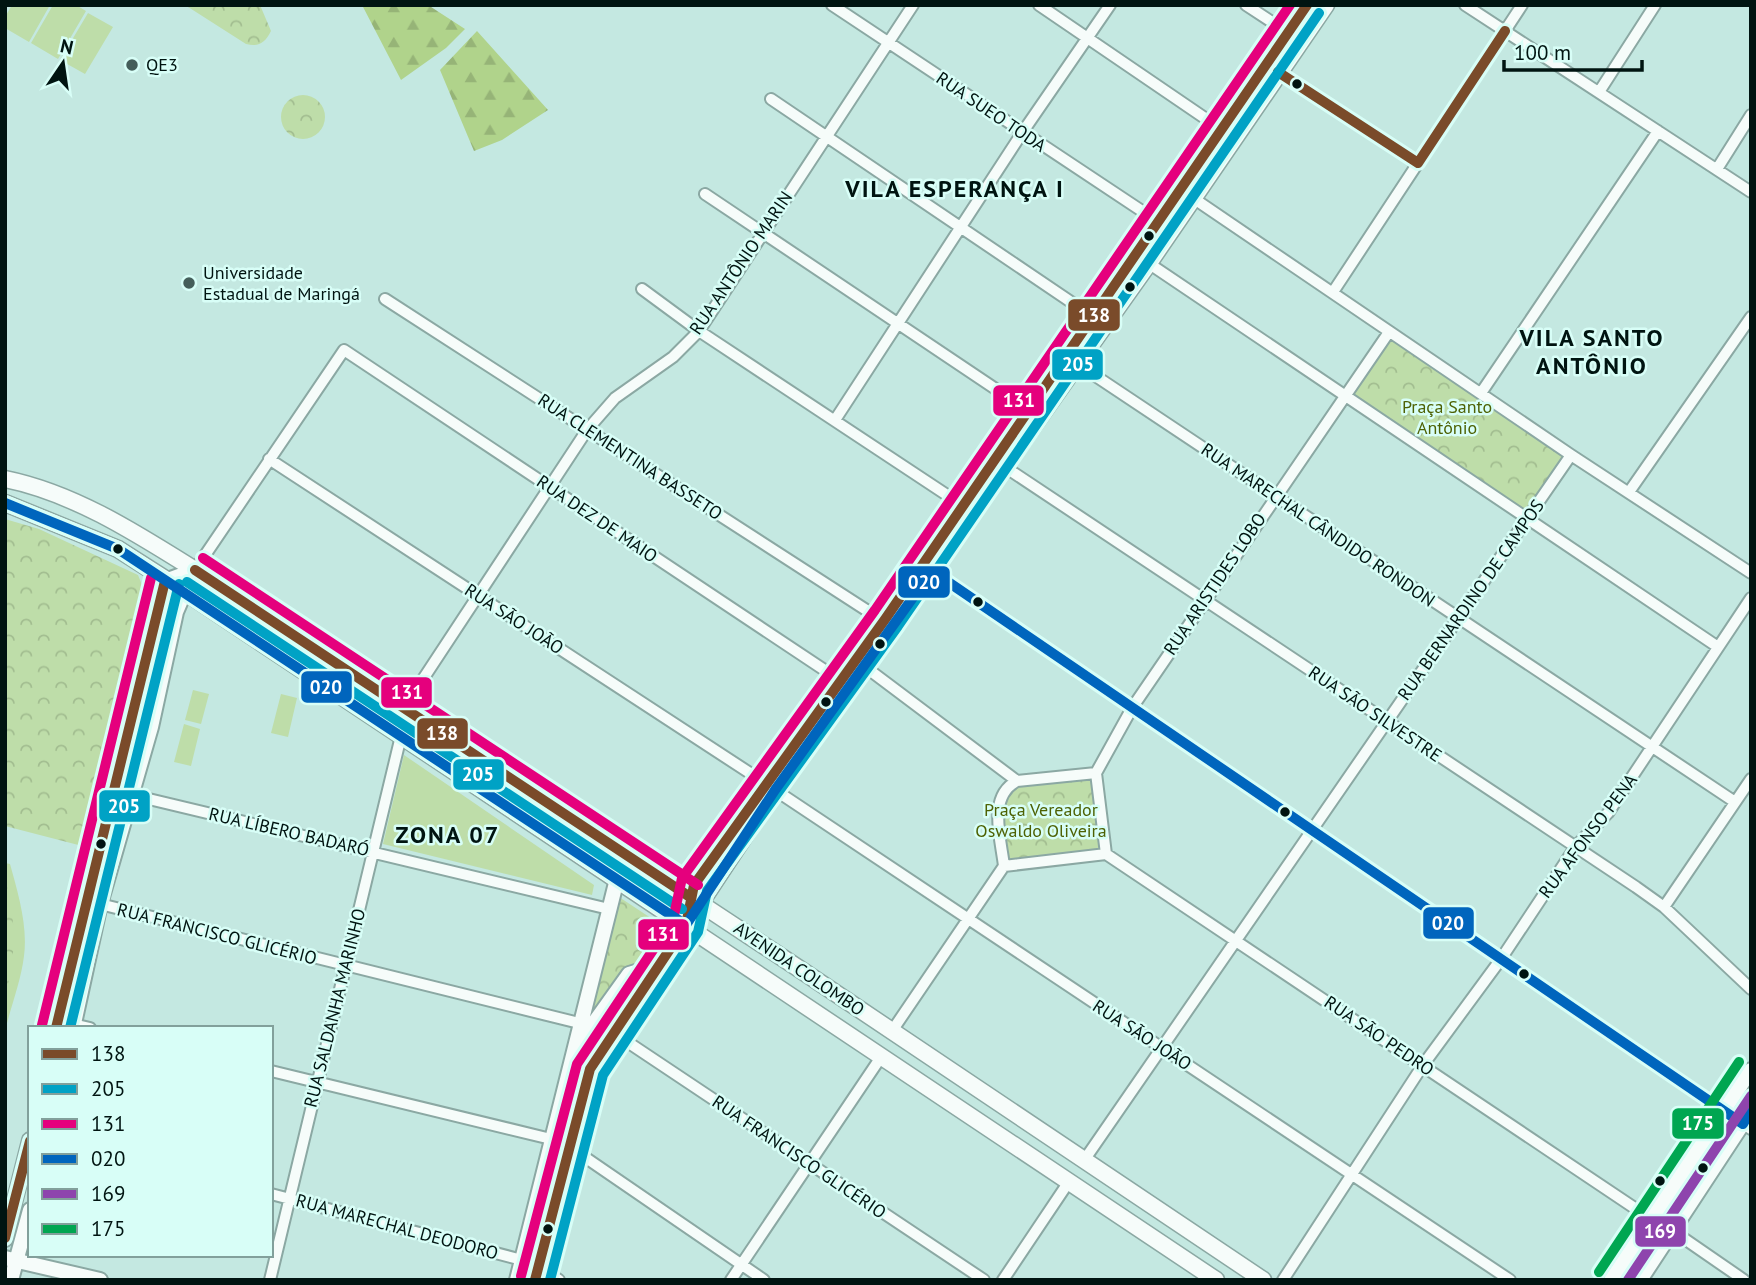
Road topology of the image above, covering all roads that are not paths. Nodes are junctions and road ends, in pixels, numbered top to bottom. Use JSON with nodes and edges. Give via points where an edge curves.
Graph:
{"nodes":[{"id":1,"x":832,"y":5,"type":"edge"},
{"id":2,"x":913,"y":5,"type":"edge"},
{"id":3,"x":1039,"y":5,"type":"edge"},
{"id":4,"x":1110,"y":5,"type":"edge"},
{"id":5,"x":1246,"y":5,"type":"edge"},
{"id":6,"x":1297,"y":5,"type":"edge"},
{"id":7,"x":1326,"y":5,"type":"edge"},
{"id":8,"x":1465,"y":5,"type":"edge"},
{"id":9,"x":1522,"y":5,"type":"edge"},
{"id":10,"x":1655,"y":5,"type":"edge"},
{"id":11,"x":1281,"y":28,"type":"junction"},
{"id":12,"x":1505,"y":31,"type":"junction"},
{"id":13,"x":1088,"y":38,"type":"junction"},
{"id":14,"x":888,"y":43,"type":"junction"},
{"id":15,"x":1278,"y":72,"type":"junction"},
{"id":16,"x":1599,"y":92,"type":"junction"},
{"id":17,"x":771,"y":99,"type":"dead end"},
{"id":18,"x":1751,"y":115,"type":"edge"},
{"id":19,"x":1215,"y":125,"type":"junction"},
{"id":20,"x":1658,"y":131,"type":"junction"},
{"id":21,"x":1022,"y":133,"type":"junction"},
{"id":22,"x":825,"y":136,"type":"junction"},
{"id":23,"x":1418,"y":163,"type":"junction"},
{"id":24,"x":1717,"y":169,"type":"junction"},
{"id":25,"x":1751,"y":192,"type":"edge"},
{"id":26,"x":705,"y":194,"type":"dead end"},
{"id":27,"x":1193,"y":198,"type":"junction"},
{"id":28,"x":1151,"y":217,"type":"junction"},
{"id":29,"x":961,"y":227,"type":"junction"},
{"id":30,"x":762,"y":234,"type":"junction"},
{"id":31,"x":1129,"y":250,"type":"junction"},
{"id":32,"x":1149,"y":263,"type":"junction"},
{"id":33,"x":642,"y":289,"type":"dead end"},
{"id":34,"x":1333,"y":292,"type":"junction"},
{"id":35,"x":385,"y":299,"type":"dead end"},
{"id":36,"x":1087,"y":312,"type":"junction"},
{"id":37,"x":1751,"y":317,"type":"edge"},
{"id":38,"x":898,"y":324,"type":"junction"},
{"id":39,"x":1105,"y":325,"type":"junction"},
{"id":40,"x":699,"y":331,"type":"junction"},
{"id":41,"x":1390,"y":332,"type":"junction"},
{"id":42,"x":1076,"y":363,"type":"junction"},
{"id":43,"x":1481,"y":393,"type":"junction"},
{"id":44,"x":1346,"y":397,"type":"junction"},
{"id":45,"x":1021,"y":406,"type":"junction"},
{"id":46,"x":835,"y":420,"type":"junction"},
{"id":47,"x":587,"y":430,"type":"junction"},
{"id":48,"x":987,"y":455,"type":"junction"},
{"id":49,"x":1571,"y":456,"type":"junction"},
{"id":50,"x":270,"y":459,"type":"junction"},
{"id":51,"x":1005,"y":467,"type":"junction"},
{"id":52,"x":5,"y":479,"type":"edge"},
{"id":53,"x":550,"y":487,"type":"junction"},
{"id":54,"x":1629,"y":492,"type":"junction"},
{"id":55,"x":1274,"y":496,"type":"junction"},
{"id":56,"x":956,"y":501,"type":"junction"},
{"id":57,"x":5,"y":503,"type":"edge"},
{"id":58,"x":1527,"y":519,"type":"junction"},
{"id":59,"x":195,"y":570,"type":"junction"},
{"id":60,"x":932,"y":571,"type":"junction"},
{"id":61,"x":1751,"y":573,"type":"edge"},
{"id":62,"x":165,"y":581,"type":"junction"},
{"id":63,"x":184,"y":591,"type":"junction"},
{"id":64,"x":478,"y":596,"type":"junction"},
{"id":65,"x":1751,"y":598,"type":"edge"},
{"id":66,"x":1205,"y":600,"type":"junction"},
{"id":67,"x":874,"y":615,"type":"junction"},
{"id":68,"x":1459,"y":618,"type":"junction"},
{"id":69,"x":1718,"y":647,"type":"junction"},
{"id":70,"x":864,"y":666,"type":"junction"},
{"id":71,"x":831,"y":674,"type":"junction"},
{"id":72,"x":354,"y":675,"type":"junction"},
{"id":73,"x":369,"y":685,"type":"junction"},
{"id":74,"x":850,"y":687,"type":"junction"},
{"id":75,"x":341,"y":695,"type":"junction"},
{"id":76,"x":136,"y":701,"type":"junction"},
{"id":77,"x":355,"y":705,"type":"junction"},
{"id":78,"x":404,"y":708,"type":"junction"},
{"id":79,"x":1132,"y":708,"type":"junction"},
{"id":80,"x":1387,"y":722,"type":"junction"},
{"id":81,"x":151,"y":727,"type":"junction"},
{"id":82,"x":401,"y":736,"type":"junction"},
{"id":83,"x":1652,"y":748,"type":"junction"},
{"id":84,"x":1096,"y":773,"type":"junction"},
{"id":85,"x":759,"y":779,"type":"junction"},
{"id":86,"x":1751,"y":779,"type":"edge"},
{"id":87,"x":1017,"y":781,"type":"junction"},
{"id":88,"x":775,"y":790,"type":"junction"},
{"id":89,"x":132,"y":794,"type":"junction"},
{"id":90,"x":1735,"y":802,"type":"junction"},
{"id":91,"x":559,"y":810,"type":"junction"},
{"id":92,"x":1312,"y":830,"type":"junction"},
{"id":93,"x":545,"y":831,"type":"junction"},
{"id":94,"x":1576,"y":846,"type":"junction"},
{"id":95,"x":373,"y":852,"type":"junction"},
{"id":96,"x":624,"y":853,"type":"junction"},
{"id":97,"x":1107,"y":854,"type":"junction"},
{"id":98,"x":1004,"y":866,"type":"junction"},
{"id":99,"x":617,"y":879,"type":"junction"},
{"id":100,"x":681,"y":891,"type":"junction"},
{"id":101,"x":100,"y":904,"type":"junction"},
{"id":102,"x":699,"y":904,"type":"junction"},
{"id":103,"x":1664,"y":907,"type":"junction"},
{"id":104,"x":609,"y":909,"type":"junction"},
{"id":105,"x":667,"y":912,"type":"junction"},
{"id":106,"x":968,"y":919,"type":"junction"},
{"id":107,"x":686,"y":925,"type":"junction"},
{"id":108,"x":1236,"y":940,"type":"junction"},
{"id":109,"x":1501,"y":959,"type":"junction"},
{"id":110,"x":662,"y":964,"type":"junction"},
{"id":111,"x":346,"y":966,"type":"junction"},
{"id":112,"x":799,"y":968,"type":"junction"},
{"id":113,"x":66,"y":983,"type":"junction"},
{"id":114,"x":1751,"y":989,"type":"edge"},
{"id":115,"x":784,"y":990,"type":"junction"},
{"id":116,"x":79,"y":1001,"type":"junction"},
{"id":117,"x":579,"y":1023,"type":"junction"},
{"id":118,"x":56,"y":1026,"type":"edge"},
{"id":119,"x":73,"y":1026,"type":"edge"},
{"id":120,"x":892,"y":1031,"type":"junction"},
{"id":121,"x":614,"y":1033,"type":"junction"},
{"id":122,"x":1162,"y":1048,"type":"junction"},
{"id":123,"x":571,"y":1055,"type":"junction"},
{"id":124,"x":881,"y":1057,"type":"junction"},
{"id":125,"x":1423,"y":1065,"type":"junction"},
{"id":126,"x":1751,"y":1070,"type":"edge"},
{"id":127,"x":273,"y":1071,"type":"edge"},
{"id":128,"x":318,"y":1082,"type":"junction"},
{"id":129,"x":1723,"y":1111,"type":"junction"},
{"id":130,"x":1016,"y":1116,"type":"junction"},
{"id":131,"x":1748,"y":1122,"type":"edge"},
{"id":132,"x":985,"y":1125,"type":"junction"},
{"id":133,"x":551,"y":1139,"type":"junction"},
{"id":134,"x":570,"y":1147,"type":"junction"},
{"id":135,"x":28,"y":1148,"type":"edge"},
{"id":136,"x":1085,"y":1159,"type":"junction"},
{"id":137,"x":809,"y":1163,"type":"junction"},
{"id":138,"x":22,"y":1174,"type":"junction"},
{"id":139,"x":1350,"y":1175,"type":"junction"},
{"id":140,"x":1068,"y":1183,"type":"junction"},
{"id":141,"x":28,"y":1187,"type":"edge"},
{"id":142,"x":273,"y":1195,"type":"edge"},
{"id":143,"x":289,"y":1199,"type":"junction"},
{"id":144,"x":28,"y":1215,"type":"edge"},
{"id":145,"x":1651,"y":1219,"type":"junction"},
{"id":146,"x":1673,"y":1231,"type":"junction"},
{"id":147,"x":5,"y":1240,"type":"edge"},
{"id":148,"x":1212,"y":1246,"type":"junction"},
{"id":149,"x":1183,"y":1258,"type":"junction"},
{"id":150,"x":11,"y":1260,"type":"edge"},
{"id":151,"x":522,"y":1260,"type":"junction"},
{"id":152,"x":741,"y":1264,"type":"junction"},
{"id":153,"x":537,"y":1273,"type":"edge"},
{"id":154,"x":9,"y":1279,"type":"edge"},
{"id":155,"x":100,"y":1280,"type":"edge"},
{"id":156,"x":270,"y":1280,"type":"edge"},
{"id":157,"x":517,"y":1280,"type":"edge"},
{"id":158,"x":559,"y":1280,"type":"edge"},
{"id":159,"x":731,"y":1280,"type":"edge"},
{"id":160,"x":764,"y":1280,"type":"edge"},
{"id":161,"x":984,"y":1280,"type":"edge"},
{"id":162,"x":1003,"y":1280,"type":"edge"},
{"id":163,"x":1216,"y":1280,"type":"edge"},
{"id":164,"x":1263,"y":1280,"type":"edge"},
{"id":165,"x":1283,"y":1280,"type":"edge"},
{"id":166,"x":1510,"y":1280,"type":"edge"},
{"id":167,"x":1611,"y":1280,"type":"edge"},
{"id":168,"x":1640,"y":1280,"type":"edge"},
{"id":169,"x":1744,"y":1280,"type":"edge"}],
"edges":[{"from":1,"to":14,"type":"street","name":"RUA SUEO TODA"},
{"from":2,"to":14,"type":"street","name":"RUA ANTÔNIO MARIN"},
{"from":3,"to":13,"type":"street"},
{"from":4,"to":13,"type":"street"},
{"from":5,"to":11,"type":"street"},
{"from":6,"to":11,"type":"main road"},
{"from":7,"to":15,"type":"main road"},
{"from":8,"to":12,"type":"street"},
{"from":9,"to":12,"type":"street"},
{"from":10,"to":16,"type":"street"},
{"from":11,"to":19,"type":"main road"},
{"from":12,"to":16,"type":"street"},
{"from":12,"to":23,"type":"street"},
{"from":13,"to":19,"type":"street"},
{"from":13,"to":21,"type":"street"},
{"from":14,"to":21,"type":"street","name":"RUA SUEO TODA"},
{"from":14,"to":22,"type":"street","name":"RUA ANTÔNIO MARIN"},
{"from":15,"to":23,"type":"street"},
{"from":15,"to":27,"type":"main road"},
{"from":16,"to":20,"type":"street"},
{"from":17,"to":22,"type":"street"},
{"from":18,"to":24,"type":"street"},
{"from":19,"to":28,"type":"main road"},
{"from":20,"to":24,"type":"street"},
{"from":20,"to":43,"type":"street"},
{"from":21,"to":28,"type":"street","name":"RUA SUEO TODA"},
{"from":21,"to":29,"type":"street"},
{"from":22,"to":29,"type":"street"},
{"from":22,"to":30,"type":"street","name":"RUA ANTÔNIO MARIN"},
{"from":23,"to":34,"type":"street"},
{"from":24,"to":25,"type":"street"},
{"from":26,"to":30,"type":"street"},
{"from":27,"to":32,"type":"main road"},
{"from":27,"to":34,"type":"street"},
{"from":28,"to":31,"type":"main road"},
{"from":29,"to":36,"type":"street"},
{"from":29,"to":38,"type":"street"},
{"from":30,"to":38,"type":"street"},
{"from":30,"to":40,"type":"street","name":"RUA ANTÔNIO MARIN"},
{"from":31,"to":32,"type":"street"},
{"from":31,"to":36,"type":"main road"},
{"from":32,"to":39,"type":"main road"},
{"from":32,"to":44,"type":"street"},
{"from":33,"to":40,"type":"street"},
{"from":34,"to":41,"type":"street"},
{"from":35,"to":47,"type":"street","name":"RUA CLEMENTINA BASSETO"},
{"from":36,"to":39,"type":"street"},
{"from":36,"to":45,"type":"main road"},
{"from":37,"to":54,"type":"street"},
{"from":38,"to":45,"type":"street"},
{"from":38,"to":46,"type":"street"},
{"from":39,"to":42,"type":"main road"},
{"from":40,"to":46,"type":"street"},
{"from":40,"to":47,"type":"street","name":"RUA ANTÔNIO MARIN","via":[[615,398]]},
{"from":41,"to":43,"type":"street"},
{"from":41,"to":44,"type":"street","name":"RUA ARISTIDES LOBO"},
{"from":42,"to":51,"type":"main road"},
{"from":42,"to":55,"type":"street","name":"RUA MARECHAL CÂNDIDO RONDON"},
{"from":43,"to":49,"type":"street"},
{"from":44,"to":55,"type":"street","name":"RUA ARISTIDES LOBO"},
{"from":44,"to":58,"type":"street"},
{"from":45,"to":48,"type":"main road"},
{"from":46,"to":56,"type":"street"},
{"from":47,"to":53,"type":"street","name":"RUA ANTÔNIO MARIN"},
{"from":47,"to":67,"type":"street","name":"RUA CLEMENTINA BASSETO"},
{"from":48,"to":51,"type":"street","name":"RUA SÃO SILVESTRE"},
{"from":48,"to":56,"type":"main road"},
{"from":49,"to":54,"type":"street"},
{"from":49,"to":58,"type":"street","name":"RUA BERNARDINO DE CAMPOS"},
{"from":50,"to":53,"type":"street","name":"RUA DEZ DE MAIO","via":[[344,350]]},
{"from":50,"to":59,"type":"street"},
{"from":50,"to":64,"type":"street","name":"RUA SÃO JOÃO"},
{"from":51,"to":60,"type":"main road"},
{"from":51,"to":66,"type":"street","name":"RUA SÃO SILVESTRE"},
{"from":52,"to":59,"type":"main road","name":"AVENIDA COLOMBO","via":[[76,503]]},
{"from":53,"to":64,"type":"street","name":"RUA ANTÔNIO MARIN"},
{"from":53,"to":71,"type":"street","name":"RUA DEZ DE MAIO"},
{"from":54,"to":61,"type":"street"},
{"from":55,"to":66,"type":"street","name":"RUA ARISTIDES LOBO"},
{"from":55,"to":68,"type":"street","name":"RUA MARECHAL CÂNDIDO RONDON"},
{"from":56,"to":67,"type":"main road"},
{"from":57,"to":62,"type":"main road","name":"AVENIDA COLOMBO","via":[[118,549]]},
{"from":58,"to":68,"type":"street","name":"RUA BERNARDINO DE CAMPOS"},
{"from":58,"to":69,"type":"street"},
{"from":59,"to":62,"type":"main road"},
{"from":59,"to":63,"type":"main road"},
{"from":59,"to":72,"type":"main road","name":"AVENIDA COLOMBO"},
{"from":60,"to":70,"type":"main road"},
{"from":60,"to":79,"type":"street"},
{"from":62,"to":63,"type":"main road","name":"AVENIDA COLOMBO"},
{"from":62,"to":76,"type":"main road"},
{"from":63,"to":75,"type":"main road","name":"AVENIDA COLOMBO"},
{"from":63,"to":81,"type":"main road"},
{"from":64,"to":78,"type":"street","name":"RUA ANTÔNIO MARIN"},
{"from":64,"to":85,"type":"street","name":"RUA SÃO JOÃO"},
{"from":65,"to":69,"type":"street","name":"RUA AFONSO PENA"},
{"from":66,"to":79,"type":"street","name":"RUA ARISTIDES LOBO"},
{"from":66,"to":80,"type":"street","name":"RUA SÃO SILVESTRE"},
{"from":67,"to":71,"type":"main road"},
{"from":68,"to":80,"type":"street","name":"RUA BERNARDINO DE CAMPOS"},
{"from":68,"to":83,"type":"street","name":"RUA MARECHAL CÂNDIDO RONDON"},
{"from":69,"to":83,"type":"street","name":"RUA AFONSO PENA"},
{"from":70,"to":74,"type":"main road"},
{"from":70,"to":87,"type":"street"},
{"from":71,"to":74,"type":"street","name":"RUA DEZ DE MAIO"},
{"from":71,"to":85,"type":"main road"},
{"from":72,"to":73,"type":"main road","name":"AVENIDA COLOMBO"},
{"from":72,"to":75,"type":"main road"},
{"from":73,"to":77,"type":"main road"},
{"from":73,"to":78,"type":"main road","name":"AVENIDA COLOMBO"},
{"from":74,"to":88,"type":"main road"},
{"from":75,"to":77,"type":"main road","name":"AVENIDA COLOMBO"},
{"from":76,"to":81,"type":"main road"},
{"from":76,"to":113,"type":"main road"},
{"from":77,"to":82,"type":"main road","name":"AVENIDA COLOMBO"},
{"from":78,"to":91,"type":"main road","name":"AVENIDA COLOMBO"},
{"from":79,"to":84,"type":"street","name":"RUA ARISTIDES LOBO"},
{"from":79,"to":92,"type":"street"},
{"from":80,"to":92,"type":"street","name":"RUA BERNARDINO DE CAMPOS"},
{"from":80,"to":94,"type":"street","name":"RUA SÃO SILVESTRE"},
{"from":81,"to":89,"type":"main road"},
{"from":82,"to":93,"type":"main road","name":"AVENIDA COLOMBO"},
{"from":82,"to":95,"type":"street","name":"RUA SALDANHA MARINHO"},
{"from":83,"to":90,"type":"street","name":"RUA MARECHAL CÂNDIDO RONDON"},
{"from":83,"to":94,"type":"street","name":"RUA AFONSO PENA","via":[[1608,813]]},
{"from":84,"to":87,"type":"street"},
{"from":84,"to":97,"type":"street"},
{"from":85,"to":100,"type":"main road"},
{"from":86,"to":90,"type":"street"},
{"from":87,"to":98,"type":"street","via":[[1006,786],[1000,796]]},
{"from":88,"to":102,"type":"main road"},
{"from":88,"to":106,"type":"street","name":"RUA SÃO JOÃO"},
{"from":89,"to":95,"type":"street","name":"RUA LÍBERO BADARÓ"},
{"from":89,"to":101,"type":"main road"},
{"from":90,"to":103,"type":"street"},
{"from":91,"to":93,"type":"main road"},
{"from":91,"to":96,"type":"main road","name":"AVENIDA COLOMBO"},
{"from":92,"to":108,"type":"street","name":"RUA BERNARDINO DE CAMPOS"},
{"from":92,"to":109,"type":"street"},
{"from":93,"to":99,"type":"main road","name":"AVENIDA COLOMBO"},
{"from":94,"to":103,"type":"street","name":"RUA SÃO SILVESTRE"},
{"from":94,"to":109,"type":"street","name":"RUA AFONSO PENA"},
{"from":95,"to":104,"type":"street","name":"RUA LÍBERO BADARÓ"},
{"from":95,"to":111,"type":"street","name":"RUA SALDANHA MARINHO"},
{"from":96,"to":99,"type":"main road"},
{"from":96,"to":100,"type":"main road","name":"AVENIDA COLOMBO"},
{"from":97,"to":98,"type":"street"},
{"from":97,"to":108,"type":"street","name":"RUA SÃO PEDRO"},
{"from":98,"to":106,"type":"street"},
{"from":99,"to":104,"type":"main road"},
{"from":99,"to":105,"type":"main road","name":"AVENIDA COLOMBO"},
{"from":100,"to":102,"type":"main road","name":"AVENIDA COLOMBO"},
{"from":100,"to":105,"type":"main road"},
{"from":101,"to":111,"type":"street","name":"RUA FRANCISCO GLICÉRIO"},
{"from":101,"to":116,"type":"main road"},
{"from":102,"to":107,"type":"main road"},
{"from":102,"to":112,"type":"main road","name":"AVENIDA COLOMBO"},
{"from":103,"to":114,"type":"street","name":"RUA SÃO SILVESTRE"},
{"from":104,"to":117,"type":"main road"},
{"from":105,"to":107,"type":"main road","name":"AVENIDA COLOMBO"},
{"from":106,"to":120,"type":"street"},
{"from":106,"to":122,"type":"street","name":"RUA SÃO JOÃO"},
{"from":107,"to":110,"type":"main road"},
{"from":107,"to":115,"type":"main road","name":"AVENIDA COLOMBO"},
{"from":108,"to":122,"type":"street","name":"RUA BERNARDINO DE CAMPOS"},
{"from":108,"to":125,"type":"street","name":"RUA SÃO PEDRO"},
{"from":109,"to":125,"type":"street","name":"RUA AFONSO PENA"},
{"from":109,"to":129,"type":"street"},
{"from":110,"to":121,"type":"main road"},
{"from":110,"to":123,"type":"main road","via":[[629,974]]},
{"from":111,"to":117,"type":"street","name":"RUA FRANCISCO GLICÉRIO"},
{"from":111,"to":128,"type":"street","name":"RUA SALDANHA MARINHO"},
{"from":112,"to":115,"type":"main road"},
{"from":112,"to":120,"type":"main road","name":"AVENIDA COLOMBO"},
{"from":113,"to":116,"type":"main road"},
{"from":113,"to":118,"type":"main road"},
{"from":115,"to":124,"type":"main road","name":"AVENIDA COLOMBO"},
{"from":116,"to":119,"type":"main road"},
{"from":117,"to":123,"type":"main road"},
{"from":120,"to":130,"type":"main road","name":"AVENIDA COLOMBO"},
{"from":121,"to":134,"type":"main road","via":[[590,1069]]},
{"from":121,"to":137,"type":"street","name":"RUA FRANCISCO GLICÉRIO"},
{"from":122,"to":136,"type":"street","name":"RUA BERNARDINO DE CAMPOS"},
{"from":122,"to":139,"type":"street","name":"RUA SÃO JOÃO"},
{"from":123,"to":133,"type":"main road"},
{"from":124,"to":132,"type":"main road","name":"AVENIDA COLOMBO"},
{"from":124,"to":137,"type":"street"},
{"from":125,"to":139,"type":"street","name":"RUA AFONSO PENA"},
{"from":125,"to":145,"type":"street","name":"RUA SÃO PEDRO"},
{"from":126,"to":129,"type":"main road"},
{"from":127,"to":128,"type":"street"},
{"from":128,"to":133,"type":"street"},
{"from":128,"to":143,"type":"street","name":"RUA SALDANHA MARINHO"},
{"from":129,"to":131,"type":"street"},
{"from":129,"to":145,"type":"main road"},
{"from":130,"to":132,"type":"main road","via":[[998,1117]]},
{"from":130,"to":136,"type":"main road","name":"AVENIDA COLOMBO"},
{"from":131,"to":146,"type":"main road"},
{"from":132,"to":140,"type":"main road","name":"AVENIDA COLOMBO"},
{"from":133,"to":134,"type":"street"},
{"from":133,"to":151,"type":"main road"},
{"from":134,"to":152,"type":"street"},
{"from":134,"to":153,"type":"main road"},
{"from":135,"to":138,"type":"main road"},
{"from":136,"to":148,"type":"main road","name":"AVENIDA COLOMBO"},
{"from":137,"to":152,"type":"street"},
{"from":137,"to":161,"type":"street","name":"RUA FRANCISCO GLICÉRIO"},
{"from":138,"to":141,"type":"main road"},
{"from":138,"to":147,"type":"main road"},
{"from":139,"to":165,"type":"street","name":"RUA AFONSO PENA"},
{"from":139,"to":166,"type":"street","name":"RUA SÃO JOÃO"},
{"from":140,"to":149,"type":"main road","name":"AVENIDA COLOMBO"},
{"from":140,"to":162,"type":"street"},
{"from":142,"to":143,"type":"street","name":"RUA MARECHAL DEODORO"},
{"from":143,"to":151,"type":"street","name":"RUA MARECHAL DEODORO"},
{"from":143,"to":156,"type":"street","name":"RUA SALDANHA MARINHO"},
{"from":144,"to":150,"type":"main road"},
{"from":145,"to":167,"type":"main road"},
{"from":146,"to":168,"type":"main road"},
{"from":146,"to":169,"type":"street"},
{"from":148,"to":149,"type":"main road","via":[[1198,1257]]},
{"from":148,"to":164,"type":"main road","name":"AVENIDA COLOMBO"},
{"from":149,"to":163,"type":"main road","name":"AVENIDA COLOMBO"},
{"from":150,"to":154,"type":"main road"},
{"from":150,"to":155,"type":"main road"},
{"from":151,"to":153,"type":"street","name":"RUA MARECHAL DEODORO"},
{"from":151,"to":157,"type":"main road"},
{"from":152,"to":159,"type":"street"},
{"from":152,"to":160,"type":"street"},
{"from":153,"to":158,"type":"street","name":"RUA MARECHAL DEODORO"}]}
